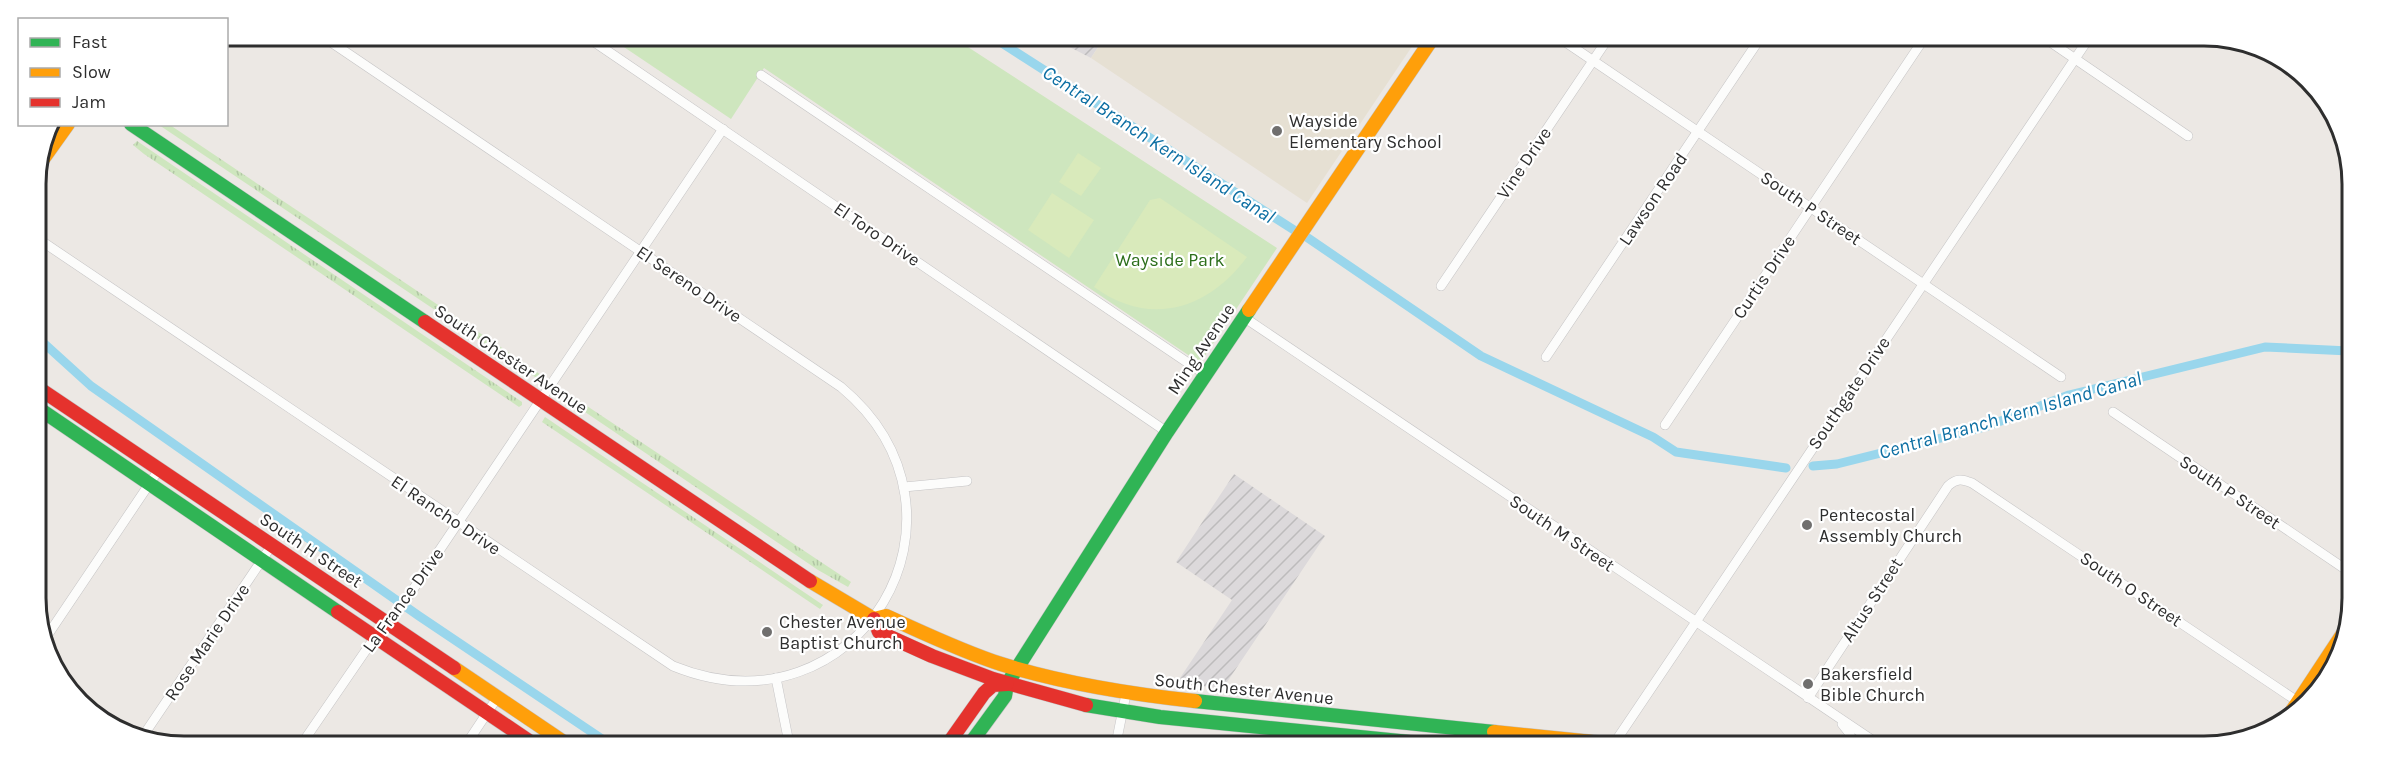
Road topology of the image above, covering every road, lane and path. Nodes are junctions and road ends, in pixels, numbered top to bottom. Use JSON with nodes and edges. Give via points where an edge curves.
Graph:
{"nodes":[{"id":1,"x":1427,"y":46,"type":"edge"},
{"id":2,"x":1571,"y":46,"type":"edge"},
{"id":3,"x":1603,"y":46,"type":"edge"},
{"id":4,"x":1755,"y":46,"type":"edge"},
{"id":5,"x":1919,"y":46,"type":"edge"},
{"id":6,"x":2057,"y":46,"type":"edge"},
{"id":7,"x":2083,"y":46,"type":"edge"},
{"id":8,"x":338,"y":47,"type":"edge"},
{"id":9,"x":601,"y":47,"type":"edge"},
{"id":10,"x":2075,"y":58,"type":"junction"},
{"id":11,"x":1592,"y":61,"type":"junction"},
{"id":12,"x":761,"y":75,"type":"dead end"},
{"id":13,"x":67,"y":126,"type":"edge"},
{"id":14,"x":134,"y":126,"type":"edge"},
{"id":15,"x":723,"y":129,"type":"junction"},
{"id":16,"x":1697,"y":132,"type":"junction"},
{"id":17,"x":2188,"y":136,"type":"dead end"},
{"id":18,"x":52,"y":147,"type":"edge"},
{"id":19,"x":1810,"y":208,"type":"junction"},
{"id":20,"x":47,"y":245,"type":"edge"},
{"id":21,"x":640,"y":251,"type":"junction"},
{"id":22,"x":1923,"y":284,"type":"junction"},
{"id":23,"x":1441,"y":286,"type":"dead end"},
{"id":24,"x":1245,"y":318,"type":"junction"},
{"id":25,"x":1546,"y":357,"type":"dead end"},
{"id":26,"x":1206,"y":375,"type":"junction"},
{"id":27,"x":2061,"y":377,"type":"dead end"},
{"id":28,"x":46,"y":393,"type":"edge"},
{"id":29,"x":540,"y":400,"type":"junction"},
{"id":30,"x":2113,"y":412,"type":"dead end"},
{"id":31,"x":46,"y":414,"type":"edge"},
{"id":32,"x":1665,"y":425,"type":"dead end"},
{"id":33,"x":1167,"y":432,"type":"junction"},
{"id":34,"x":160,"y":468,"type":"junction"},
{"id":35,"x":1962,"y":479,"type":"joint"},
{"id":36,"x":967,"y":481,"type":"dead end"},
{"id":37,"x":150,"y":484,"type":"junction"},
{"id":38,"x":904,"y":487,"type":"junction"},
{"id":39,"x":458,"y":523,"type":"junction"},
{"id":40,"x":272,"y":545,"type":"junction"},
{"id":41,"x":263,"y":560,"type":"junction"},
{"id":42,"x":2342,"y":567,"type":"edge"},
{"id":43,"x":874,"y":619,"type":"junction"},
{"id":44,"x":1695,"y":622,"type":"junction"},
{"id":45,"x":389,"y":624,"type":"junction"},
{"id":46,"x":51,"y":631,"type":"edge"},
{"id":47,"x":375,"y":637,"type":"junction"},
{"id":48,"x":2333,"y":648,"type":"edge"},
{"id":49,"x":1016,"y":668,"type":"junction"},
{"id":50,"x":776,"y":678,"type":"junction"},
{"id":51,"x":1007,"y":684,"type":"junction"},
{"id":52,"x":1126,"y":694,"type":"junction"},
{"id":53,"x":497,"y":698,"type":"junction"},
{"id":54,"x":1808,"y":698,"type":"junction"},
{"id":55,"x":2298,"y":700,"type":"edge"},
{"id":56,"x":2297,"y":701,"type":"edge"},
{"id":57,"x":488,"y":712,"type":"junction"},
{"id":58,"x":1123,"y":712,"type":"junction"},
{"id":59,"x":1839,"y":719,"type":"junction"},
{"id":60,"x":1416,"y":725,"type":"junction"},
{"id":61,"x":146,"y":731,"type":"edge"},
{"id":62,"x":1330,"y":734,"type":"junction"},
{"id":63,"x":307,"y":736,"type":"edge"},
{"id":64,"x":472,"y":736,"type":"edge"},
{"id":65,"x":522,"y":736,"type":"edge"},
{"id":66,"x":554,"y":736,"type":"edge"},
{"id":67,"x":788,"y":736,"type":"edge"},
{"id":68,"x":954,"y":736,"type":"edge"},
{"id":69,"x":976,"y":736,"type":"edge"},
{"id":70,"x":1118,"y":736,"type":"edge"},
{"id":71,"x":1333,"y":736,"type":"edge"},
{"id":72,"x":1348,"y":736,"type":"edge"},
{"id":73,"x":1412,"y":736,"type":"edge"},
{"id":74,"x":1526,"y":736,"type":"edge"},
{"id":75,"x":1622,"y":736,"type":"edge"},
{"id":76,"x":1850,"y":736,"type":"edge"},
{"id":77,"x":1865,"y":736,"type":"edge"}],
"edges":[{"from":1,"to":24,"type":"main road","name":"Ming Avenue"},
{"from":2,"to":11,"type":"street","name":"South P Street"},
{"from":3,"to":11,"type":"street","name":"Vine Drive"},
{"from":4,"to":16,"type":"street","name":"Lawson Road"},
{"from":5,"to":19,"type":"street","name":"Curtis Drive"},
{"from":6,"to":10,"type":"street"},
{"from":7,"to":10,"type":"street","name":"Southgate Drive"},
{"from":8,"to":21,"type":"street","name":"El Sereno Drive"},
{"from":9,"to":15,"type":"street","name":"El Toro Drive"},
{"from":10,"to":17,"type":"street"},
{"from":10,"to":22,"type":"street","name":"Southgate Drive"},
{"from":11,"to":16,"type":"street","name":"South P Street"},
{"from":11,"to":23,"type":"street","name":"Vine Drive"},
{"from":12,"to":26,"type":"street"},
{"from":13,"to":18,"type":"main road"},
{"from":14,"to":29,"type":"main road","name":"South Chester Avenue"},
{"from":15,"to":21,"type":"street","name":"La France Drive"},
{"from":15,"to":33,"type":"street","name":"El Toro Drive"},
{"from":16,"to":19,"type":"street","name":"South P Street"},
{"from":16,"to":25,"type":"street","name":"Lawson Road"},
{"from":19,"to":22,"type":"street","name":"South P Street"},
{"from":19,"to":32,"type":"street","name":"Curtis Drive"},
{"from":20,"to":39,"type":"street","name":"El Rancho Drive"},
{"from":21,"to":29,"type":"street","name":"La France Drive"},
{"from":21,"to":38,"type":"street","name":"El Sereno Drive","via":[[855,398],[889,444]]},
{"from":22,"to":27,"type":"street","name":"South P Street"},
{"from":22,"to":44,"type":"street","name":"Southgate Drive"},
{"from":24,"to":26,"type":"main road","name":"Ming Avenue"},
{"from":24,"to":44,"type":"street","name":"South M Street"},
{"from":26,"to":33,"type":"main road","name":"Ming Avenue"},
{"from":28,"to":34,"type":"main road","name":"South H Street"},
{"from":29,"to":39,"type":"street","name":"La France Drive"},
{"from":29,"to":43,"type":"main road","name":"South Chester Avenue","via":[[814,584]]},
{"from":30,"to":42,"type":"street","name":"South P Street"},
{"from":31,"to":37,"type":"main road","name":"South H Street"},
{"from":33,"to":49,"type":"main road","name":"Ming Avenue"},
{"from":34,"to":37,"type":"street"},
{"from":34,"to":40,"type":"main road","name":"South H Street"},
{"from":35,"to":54,"type":"street","name":"Altus Street","via":[[1948,486]]},
{"from":35,"to":56,"type":"street","name":"South O Street"},
{"from":36,"to":38,"type":"street"},
{"from":37,"to":41,"type":"main road","name":"South H Street"},
{"from":37,"to":46,"type":"street"},
{"from":38,"to":43,"type":"street","name":"El Sereno Drive","via":[[907,520],[903,555]]},
{"from":39,"to":45,"type":"street","name":"La France Drive"},
{"from":39,"to":50,"type":"street","name":"El Rancho Drive","via":[[673,666],[728,681]]},
{"from":40,"to":41,"type":"street","name":"Rose Marie Drive"},
{"from":40,"to":45,"type":"main road","name":"South H Street"},
{"from":41,"to":47,"type":"main road","name":"South H Street"},
{"from":41,"to":61,"type":"street","name":"Rose Marie Drive"},
{"from":43,"to":49,"type":"main road","name":"South Chester Avenue","via":[[886,616]]},
{"from":43,"to":50,"type":"street","name":"El Rancho Drive","via":[[828,658]]},
{"from":43,"to":51,"type":"main road","name":"South Chester Avenue","via":[[879,632]]},
{"from":44,"to":54,"type":"street","name":"South M Street"},
{"from":44,"to":75,"type":"street","name":"Southgate Drive"},
{"from":45,"to":47,"type":"street","name":"La France Drive"},
{"from":45,"to":53,"type":"main road","name":"South H Street"},
{"from":47,"to":57,"type":"main road","name":"South H Street"},
{"from":47,"to":63,"type":"street","name":"La France Drive"},
{"from":48,"to":55,"type":"main road"},
{"from":49,"to":51,"type":"main road","name":"Ming Avenue"},
{"from":49,"to":52,"type":"main road","name":"South Chester Avenue"},
{"from":50,"to":67,"type":"street"},
{"from":51,"to":58,"type":"main road","name":"South Chester Avenue"},
{"from":51,"to":68,"type":"main road","via":[[993,686],[984,693]]},
{"from":51,"to":69,"type":"main road","name":"Ming Avenue","via":[[1005,696]]},
{"from":52,"to":58,"type":"street"},
{"from":52,"to":60,"type":"main road","name":"South Chester Avenue"},
{"from":53,"to":57,"type":"street"},
{"from":53,"to":66,"type":"main road","name":"South H Street"},
{"from":54,"to":59,"type":"street","name":"South M Street"},
{"from":57,"to":64,"type":"street"},
{"from":57,"to":65,"type":"main road","name":"South H Street"},
{"from":58,"to":62,"type":"main road","name":"South Chester Avenue"},
{"from":58,"to":70,"type":"street"},
{"from":59,"to":76,"type":"street"},
{"from":59,"to":77,"type":"street","name":"South M Street"},
{"from":60,"to":73,"type":"street"},
{"from":60,"to":74,"type":"main road","name":"South Chester Avenue"},
{"from":62,"to":71,"type":"street"},
{"from":62,"to":72,"type":"main road","name":"South Chester Avenue"}]}
